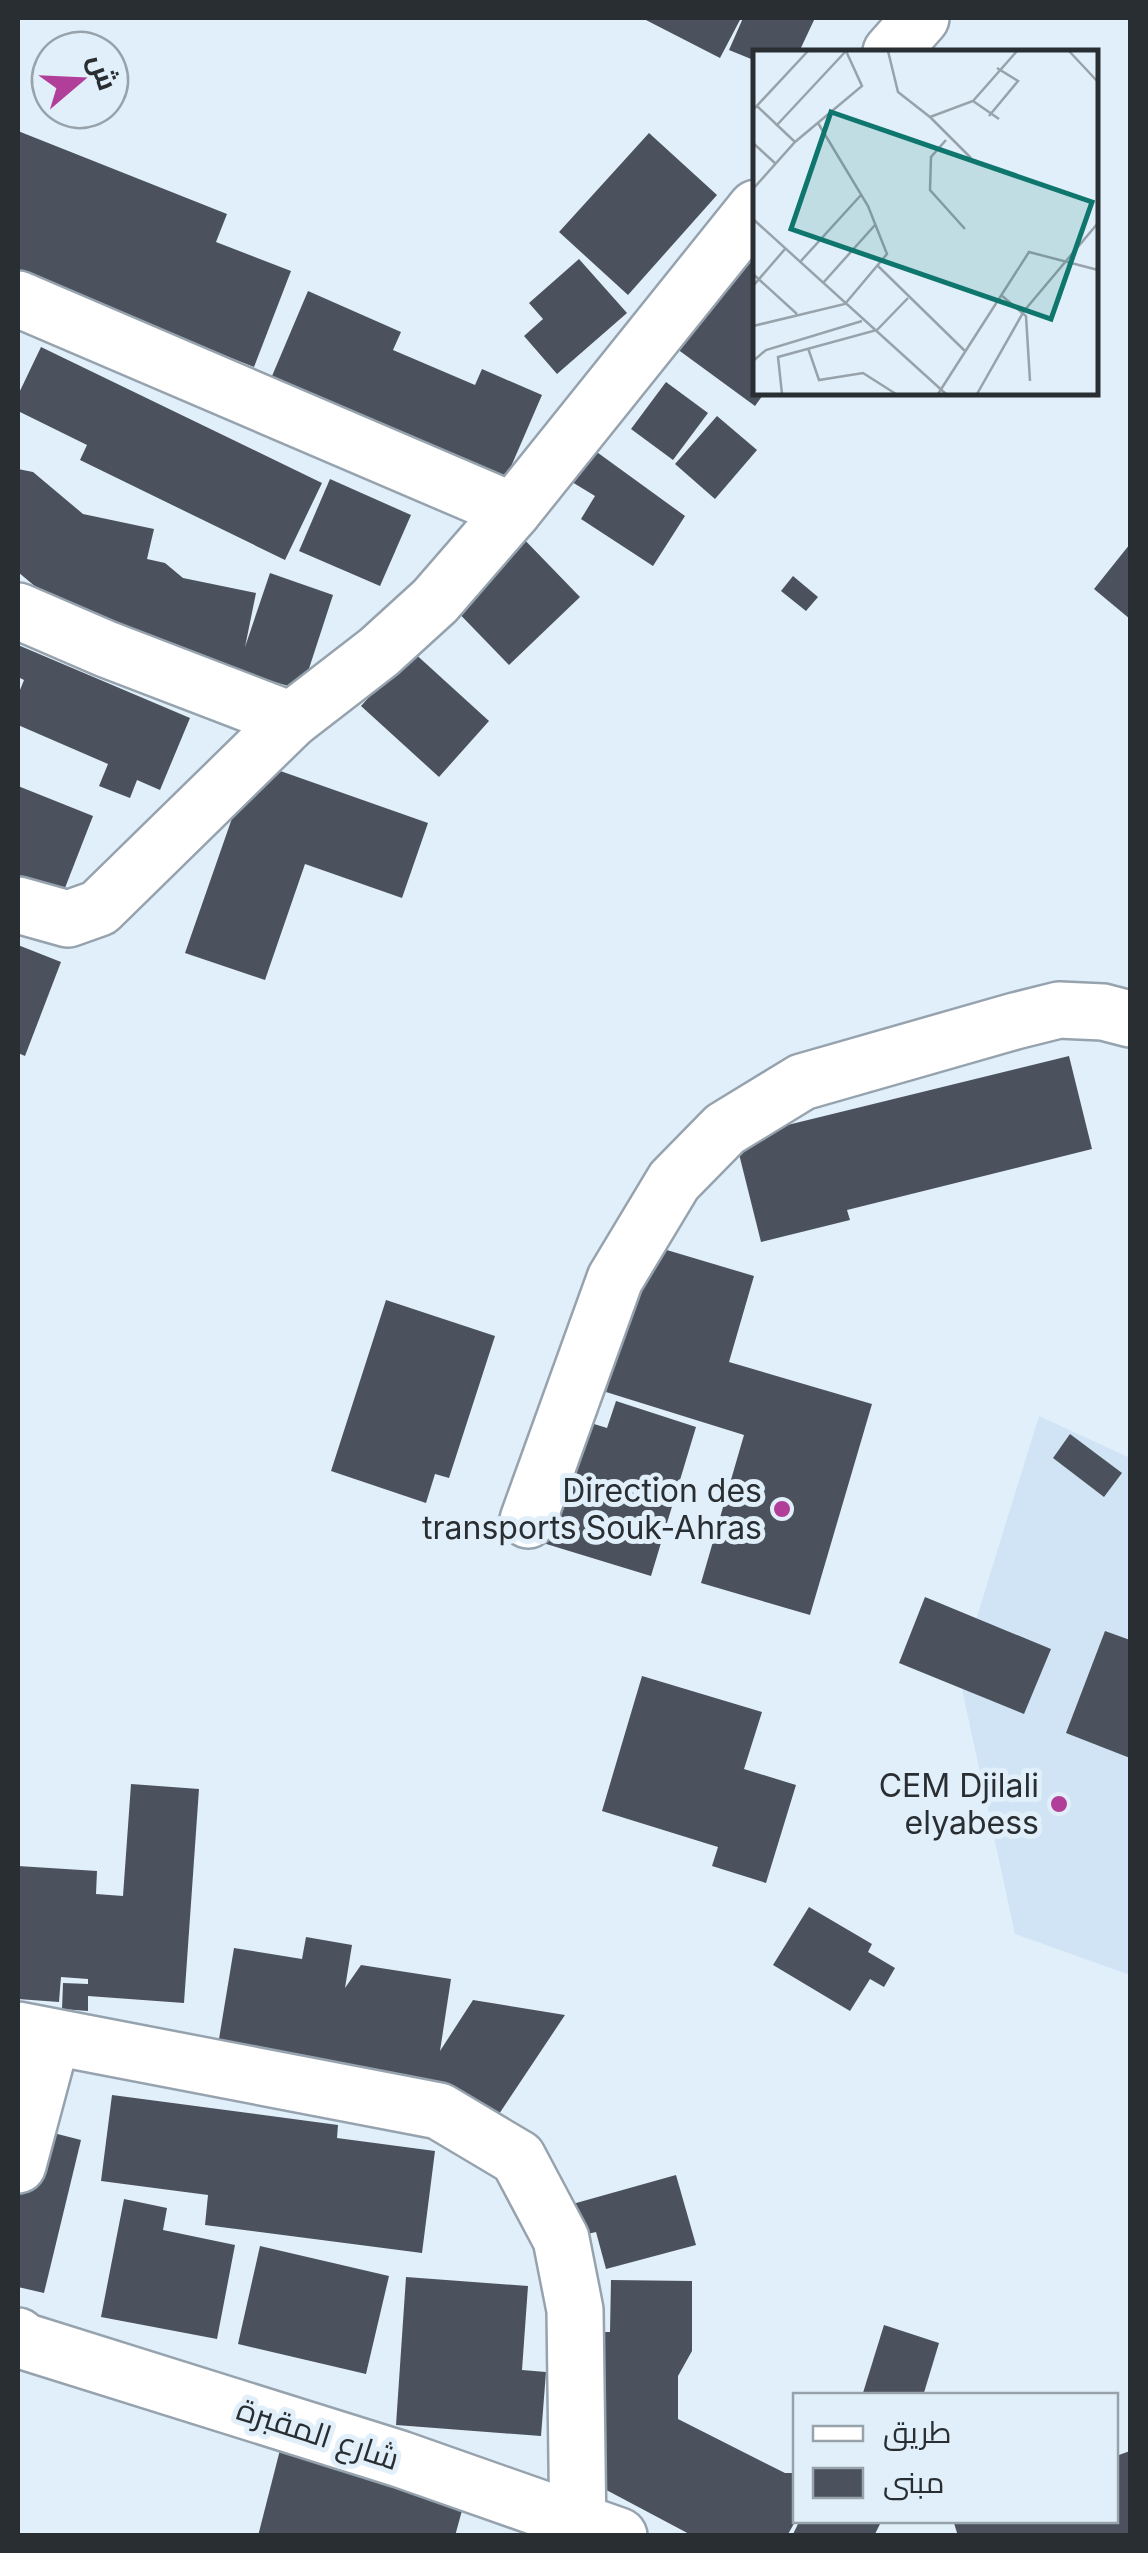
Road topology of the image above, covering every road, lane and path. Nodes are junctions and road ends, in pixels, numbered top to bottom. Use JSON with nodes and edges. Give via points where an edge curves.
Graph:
{"nodes":[{"id":1,"x":921,"y":18,"type":"edge"},
{"id":2,"x":893,"y":50,"type":"edge"},
{"id":3,"x":753,"y":212,"type":"edge"},
{"id":4,"x":18,"y":298,"type":"edge"},
{"id":5,"x":513,"y":510,"type":"junction"},
{"id":6,"x":18,"y":611,"type":"edge"},
{"id":7,"x":292,"y":720,"type":"junction"},
{"id":8,"x":18,"y":905,"type":"edge"},
{"id":9,"x":1130,"y":1019,"type":"edge"},
{"id":10,"x":528,"y":1520,"type":"dead end"},
{"id":11,"x":35,"y":2034,"type":"edge"},
{"id":12,"x":18,"y":2164,"type":"edge"},
{"id":13,"x":18,"y":2336,"type":"edge"},
{"id":14,"x":592,"y":2530,"type":"edge"}],
"edges":[{"from":1,"to":2,"type":"street"},
{"from":3,"to":5,"type":"street"},
{"from":4,"to":5,"type":"street"},
{"from":5,"to":7,"type":"street","via":[[435,601]]},
{"from":6,"to":7,"type":"street"},
{"from":7,"to":8,"type":"street","via":[[99,908],[68,919]]},
{"from":9,"to":10,"type":"street","via":[[1059,1010],[1015,1020],[802,1082],[724,1129],[674,1181],[615,1279]]},
{"from":11,"to":12,"type":"street"},
{"from":11,"to":14,"type":"street","via":[[439,2111],[518,2158],[561,2239],[576,2310]]},
{"from":13,"to":14,"type":"street","name":"شارع المقبرة","via":[[400,2459]]}]}
